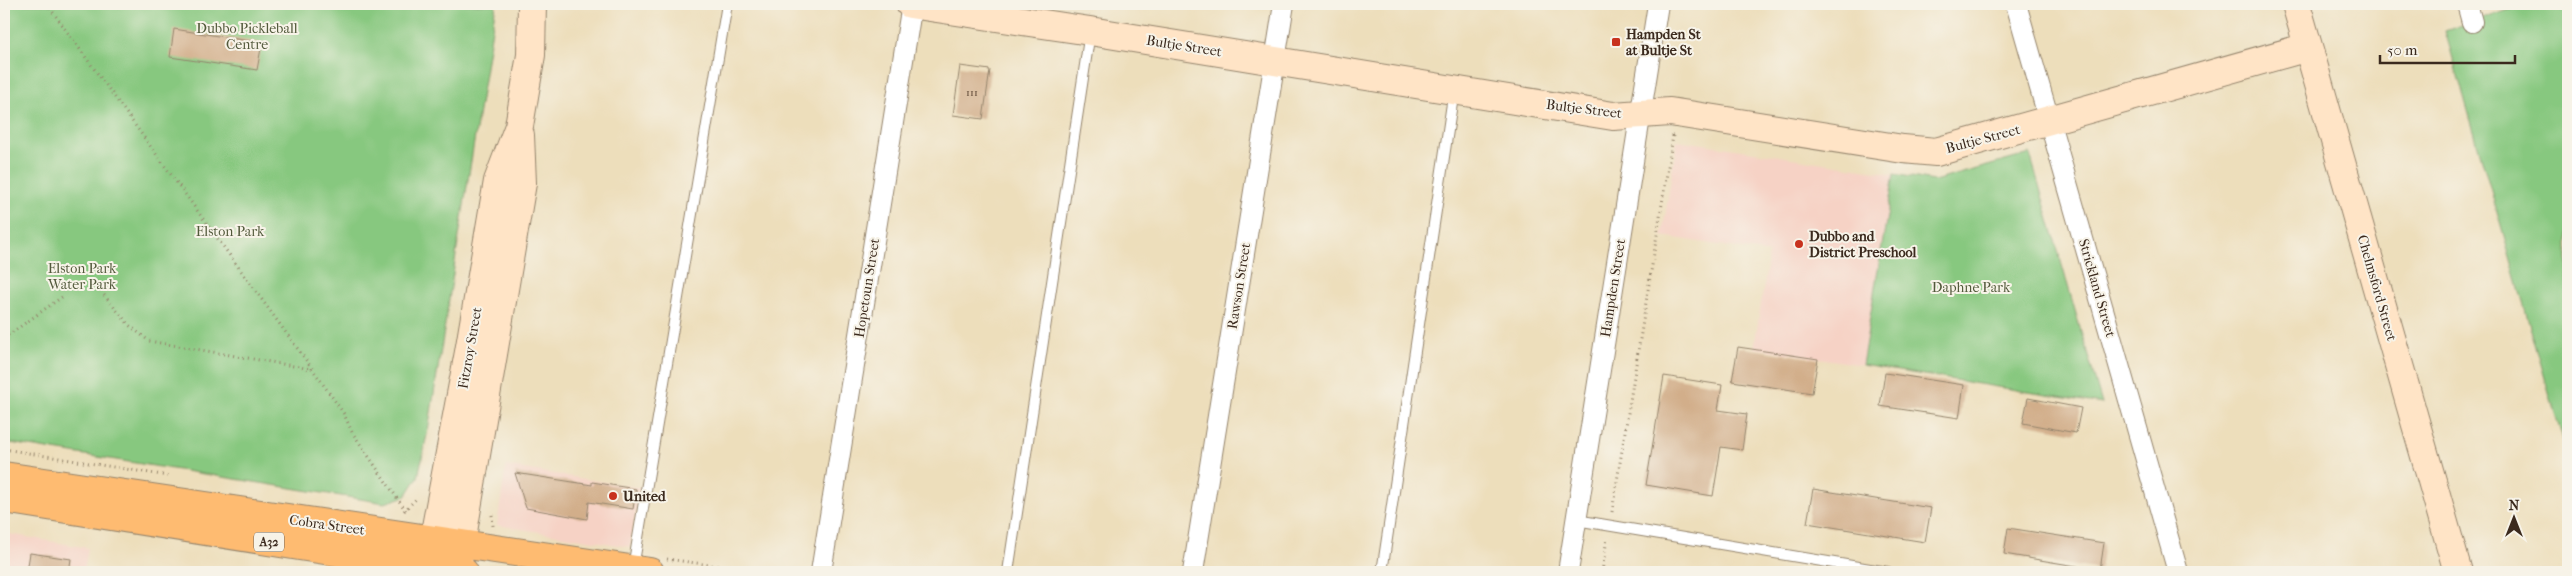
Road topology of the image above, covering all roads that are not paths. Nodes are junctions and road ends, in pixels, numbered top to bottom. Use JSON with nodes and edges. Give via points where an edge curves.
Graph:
{"nodes":[{"id":1,"x":532,"y":4,"type":"edge"},
{"id":2,"x":551,"y":4,"type":"edge"},
{"id":3,"x":726,"y":4,"type":"edge"},
{"id":4,"x":911,"y":4,"type":"edge"},
{"id":5,"x":1284,"y":4,"type":"edge"},
{"id":6,"x":1658,"y":4,"type":"edge"},
{"id":7,"x":2016,"y":4,"type":"edge"},
{"id":8,"x":2296,"y":4,"type":"edge"},
{"id":9,"x":1090,"y":31,"type":"junction"},
{"id":10,"x":2308,"y":47,"type":"junction"},
{"id":11,"x":531,"y":56,"type":"junction"},
{"id":12,"x":1275,"y":61,"type":"junction"},
{"id":13,"x":1454,"y":90,"type":"junction"},
{"id":14,"x":1640,"y":114,"type":"junction"},
{"id":15,"x":2049,"y":121,"type":"junction"},
{"id":16,"x":519,"y":126,"type":"junction"},
{"id":17,"x":4,"y":476,"type":"edge"},
{"id":18,"x":4,"y":499,"type":"edge"},
{"id":19,"x":1576,"y":520,"type":"junction"},
{"id":20,"x":433,"y":539,"type":"junction"},
{"id":21,"x":462,"y":543,"type":"junction"},
{"id":22,"x":428,"y":570,"type":"edge"},
{"id":23,"x":641,"y":571,"type":"edge"},
{"id":24,"x":1194,"y":571,"type":"edge"},
{"id":25,"x":458,"y":572,"type":"edge"},
{"id":26,"x":821,"y":572,"type":"edge"},
{"id":27,"x":1008,"y":572,"type":"edge"},
{"id":28,"x":1382,"y":572,"type":"edge"},
{"id":29,"x":1568,"y":572,"type":"edge"},
{"id":30,"x":1888,"y":572,"type":"edge"},
{"id":31,"x":2178,"y":572,"type":"edge"},
{"id":32,"x":2458,"y":572,"type":"edge"}],
"edges":[{"from":1,"to":11,"type":"street","name":"Fitzroy Street"},
{"from":2,"to":11,"type":"street","name":"Fitzroy Street"},
{"from":3,"to":23,"type":"lane"},
{"from":4,"to":9,"type":"street","name":"Bultje Street"},
{"from":4,"to":26,"type":"street","name":"Hopetoun Street"},
{"from":5,"to":12,"type":"street","name":"Rawson Street"},
{"from":6,"to":14,"type":"street","name":"Hampden Street"},
{"from":7,"to":15,"type":"street","name":"Strickland Street"},
{"from":8,"to":10,"type":"street","name":"Chelmsford Street"},
{"from":9,"to":12,"type":"street","name":"Bultje Street"},
{"from":9,"to":27,"type":"lane"},
{"from":10,"to":15,"type":"street","name":"Bultje Street"},
{"from":10,"to":32,"type":"street","name":"Chelmsford Street"},
{"from":11,"to":16,"type":"street","name":"Fitzroy Street"},
{"from":12,"to":13,"type":"street","name":"Bultje Street"},
{"from":12,"to":24,"type":"street","name":"Rawson Street"},
{"from":13,"to":14,"type":"street","name":"Bultje Street","via":[[1613,116]]},
{"from":13,"to":28,"type":"lane"},
{"from":14,"to":15,"type":"street","name":"Bultje Street","via":[[1672,112],[1936,152]]},
{"from":14,"to":19,"type":"street","name":"Hampden Street"},
{"from":15,"to":31,"type":"street","name":"Strickland Street"},
{"from":16,"to":20,"type":"street","name":"Fitzroy Street","via":[[498,181]]},
{"from":16,"to":21,"type":"street","name":"Fitzroy Street","via":[[522,183]]},
{"from":17,"to":20,"type":"highway","name":"Cobra Street","number":"A32"},
{"from":18,"to":22,"type":"highway","name":"Cobra Street","number":"A32"},
{"from":19,"to":29,"type":"street","name":"Hampden Street"},
{"from":19,"to":30,"type":"lane"},
{"from":20,"to":21,"type":"highway","name":"Cobra Street","number":"A32"},
{"from":20,"to":22,"type":"street","name":"Fitzroy Street"},
{"from":21,"to":23,"type":"highway","name":"Cobra Street","number":"A32"},
{"from":21,"to":25,"type":"street","name":"Fitzroy Street"},
{"from":22,"to":25,"type":"highway","name":"Cobra Street","number":"A32"}]}
